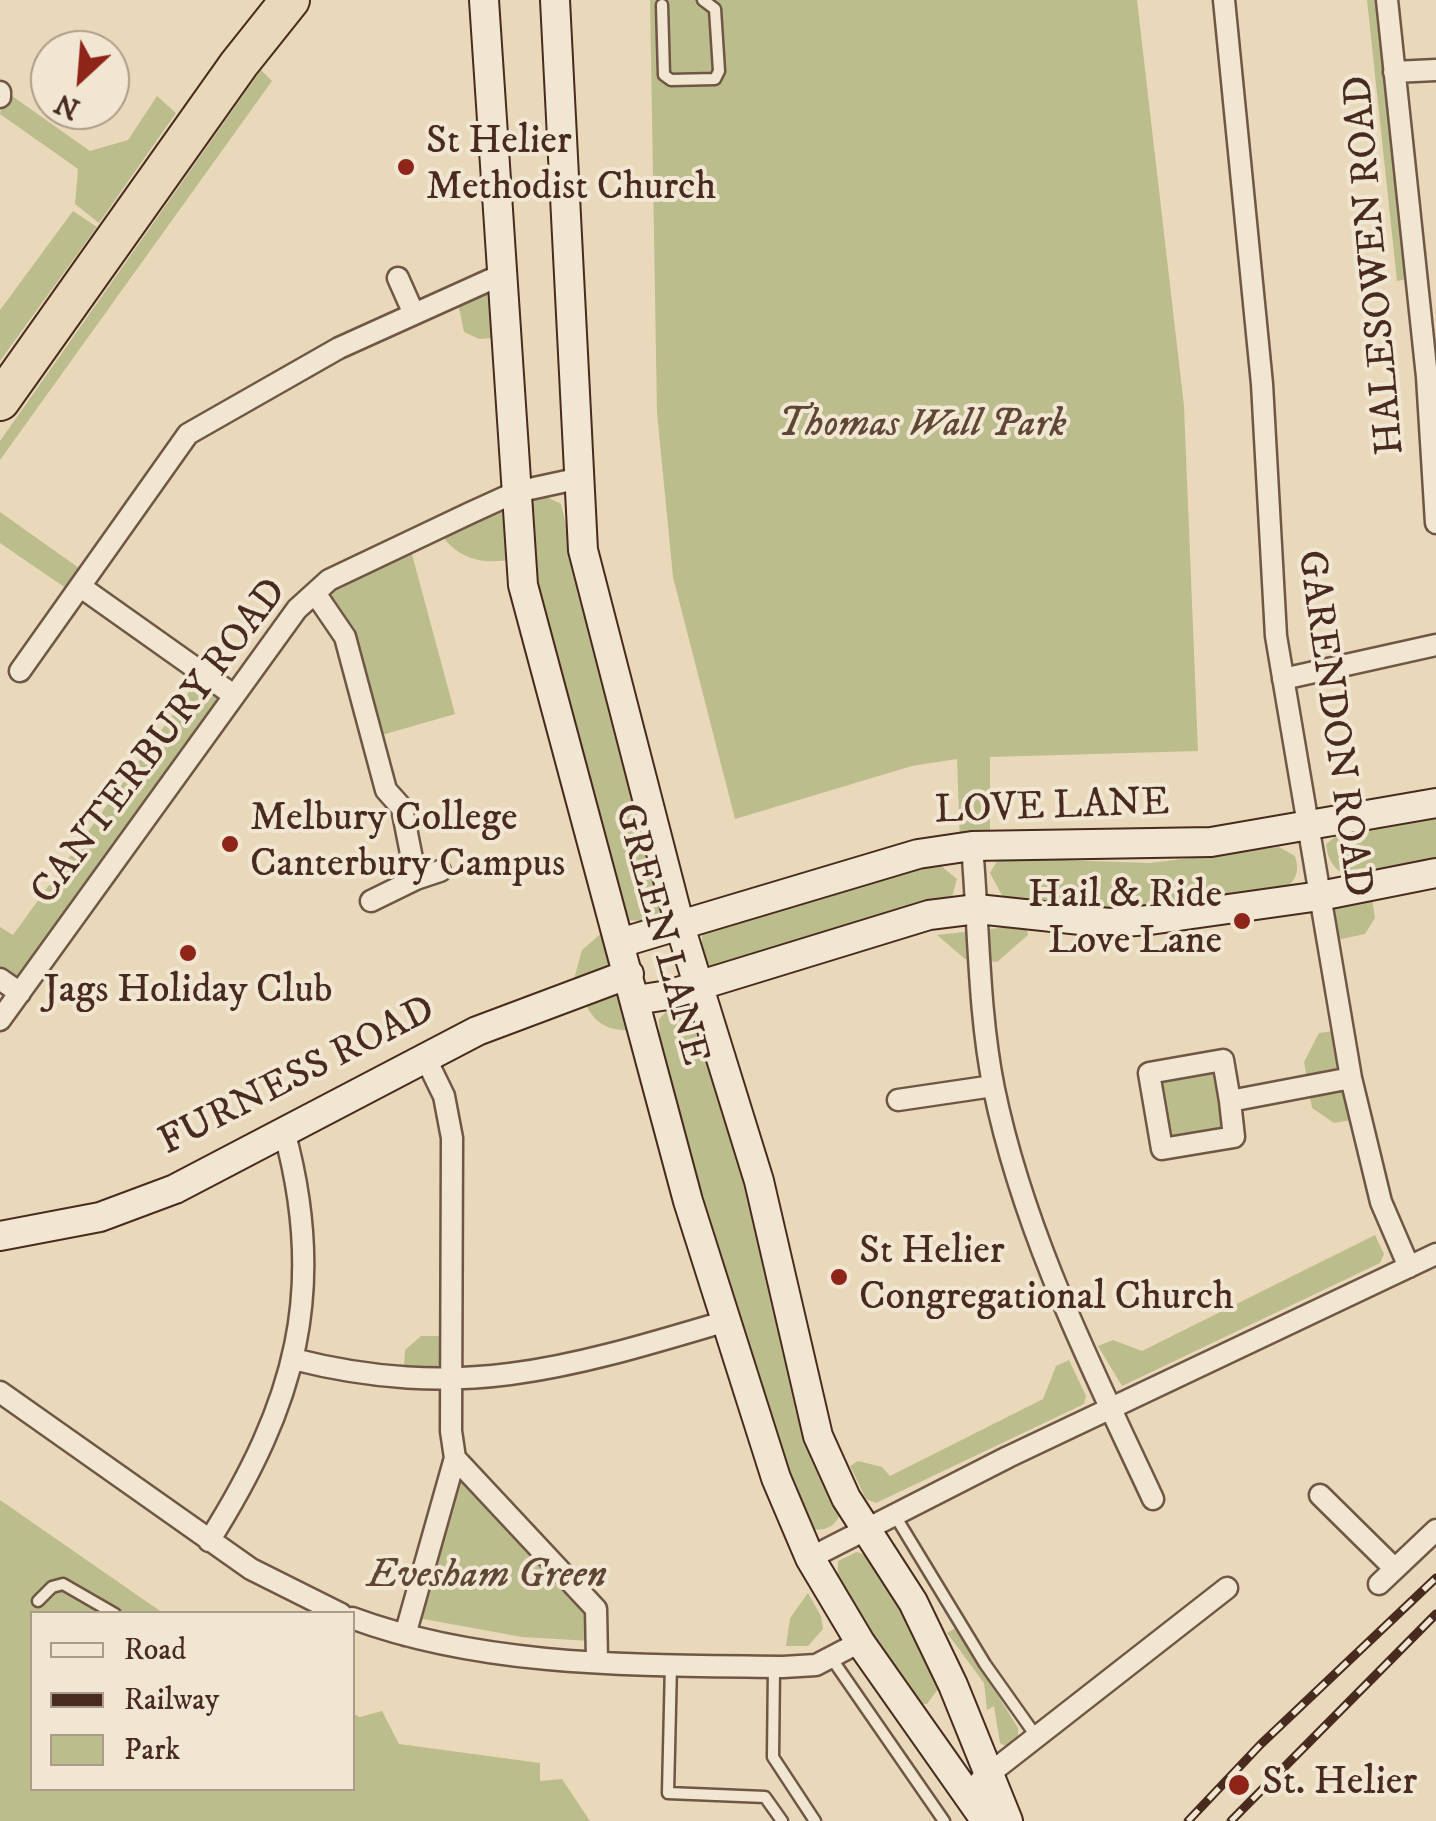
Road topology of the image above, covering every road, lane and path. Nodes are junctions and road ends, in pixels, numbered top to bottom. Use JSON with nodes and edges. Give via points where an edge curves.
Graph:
{"nodes":[{"id":1,"x":260,"y":0,"type":"edge"},
{"id":2,"x":290,"y":0,"type":"edge"},
{"id":3,"x":484,"y":0,"type":"edge"},
{"id":4,"x":555,"y":0,"type":"edge"},
{"id":5,"x":703,"y":0,"type":"edge"},
{"id":6,"x":1224,"y":0,"type":"edge"},
{"id":7,"x":1387,"y":0,"type":"edge"},
{"id":8,"x":662,"y":5,"type":"dead end"},
{"id":9,"x":1436,"y":70,"type":"edge"},
{"id":10,"x":1394,"y":72,"type":"junction"},
{"id":11,"x":503,"y":274,"type":"junction"},
{"id":12,"x":398,"y":278,"type":"dead end"},
{"id":13,"x":414,"y":314,"type":"junction"},
{"id":14,"x":0,"y":366,"type":"edge"},
{"id":15,"x":0,"y":401,"type":"edge"},
{"id":16,"x":576,"y":478,"type":"junction"},
{"id":17,"x":516,"y":492,"type":"junction"},
{"id":18,"x":1436,"y":523,"type":"edge"},
{"id":19,"x":81,"y":587,"type":"junction"},
{"id":20,"x":314,"y":593,"type":"junction"},
{"id":21,"x":1436,"y":645,"type":"edge"},
{"id":22,"x":20,"y":671,"type":"dead end"},
{"id":23,"x":1283,"y":679,"type":"junction"},
{"id":24,"x":232,"y":694,"type":"junction"},
{"id":25,"x":1436,"y":804,"type":"edge"},
{"id":26,"x":1306,"y":828,"type":"junction"},
{"id":27,"x":972,"y":846,"type":"junction"},
{"id":28,"x":440,"y":871,"type":"dead end"},
{"id":29,"x":1436,"y":874,"type":"edge"},
{"id":30,"x":416,"y":879,"type":"junction"},
{"id":31,"x":1320,"y":896,"type":"junction"},
{"id":32,"x":370,"y":902,"type":"dead end"},
{"id":33,"x":977,"y":909,"type":"junction"},
{"id":34,"x":680,"y":926,"type":"junction"},
{"id":35,"x":620,"y":943,"type":"junction"},
{"id":36,"x":0,"y":979,"type":"edge"},
{"id":37,"x":699,"y":985,"type":"junction"},
{"id":38,"x":632,"y":987,"type":"junction"},
{"id":39,"x":20,"y":994,"type":"junction"},
{"id":40,"x":0,"y":1020,"type":"edge"},
{"id":41,"x":425,"y":1057,"type":"junction"},
{"id":42,"x":1351,"y":1078,"type":"junction"},
{"id":43,"x":993,"y":1086,"type":"junction"},
{"id":44,"x":898,"y":1100,"type":"dead end"},
{"id":45,"x":1230,"y":1102,"type":"junction"},
{"id":46,"x":284,"y":1130,"type":"junction"},
{"id":47,"x":0,"y":1236,"type":"edge"},
{"id":48,"x":1436,"y":1254,"type":"edge"},
{"id":49,"x":1409,"y":1267,"type":"junction"},
{"id":50,"x":723,"y":1322,"type":"junction"},
{"id":51,"x":293,"y":1359,"type":"junction"},
{"id":52,"x":454,"y":1382,"type":"junction"},
{"id":53,"x":0,"y":1392,"type":"edge"},
{"id":54,"x":1110,"y":1408,"type":"junction"},
{"id":55,"x":455,"y":1458,"type":"junction"},
{"id":56,"x":1320,"y":1495,"type":"dead end"},
{"id":57,"x":1153,"y":1499,"type":"dead end"},
{"id":58,"x":893,"y":1513,"type":"junction"},
{"id":59,"x":866,"y":1529,"type":"junction"},
{"id":60,"x":1436,"y":1530,"type":"edge"},
{"id":61,"x":209,"y":1541,"type":"junction"},
{"id":62,"x":810,"y":1558,"type":"junction"},
{"id":63,"x":1226,"y":1588,"type":"dead end"},
{"id":64,"x":38,"y":1601,"type":"dead end"},
{"id":65,"x":110,"y":1611,"type":"edge"},
{"id":66,"x":336,"y":1611,"type":"edge"},
{"id":67,"x":355,"y":1619,"type":"edge"},
{"id":68,"x":405,"y":1636,"type":"junction"},
{"id":69,"x":860,"y":1642,"type":"junction"},
{"id":70,"x":832,"y":1658,"type":"junction"},
{"id":71,"x":597,"y":1660,"type":"junction"},
{"id":72,"x":672,"y":1663,"type":"junction"},
{"id":73,"x":774,"y":1667,"type":"junction"},
{"id":74,"x":953,"y":1685,"type":"junction"},
{"id":75,"x":910,"y":1710,"type":"junction"},
{"id":76,"x":1036,"y":1736,"type":"junction"},
{"id":77,"x":976,"y":1782,"type":"junction"},
{"id":78,"x":782,"y":1821,"type":"edge"},
{"id":79,"x":815,"y":1821,"type":"edge"},
{"id":80,"x":944,"y":1821,"type":"edge"},
{"id":81,"x":986,"y":1821,"type":"edge"},
{"id":82,"x":1008,"y":1821,"type":"edge"}],
"edges":[{"from":1,"to":14,"type":"highway"},
{"from":2,"to":15,"type":"highway"},
{"from":3,"to":11,"type":"main road","name":"GREEN LANE"},
{"from":4,"to":16,"type":"main road","name":"GREEN LANE"},
{"from":5,"to":8,"type":"lane","via":[[715,8],[715,78],[671,80],[664,74]]},
{"from":6,"to":23,"type":"street","name":"GARENDON ROAD"},
{"from":7,"to":10,"type":"street","name":"HALESOWEN ROAD"},
{"from":9,"to":10,"type":"street"},
{"from":10,"to":18,"type":"street","name":"HALESOWEN ROAD"},
{"from":11,"to":13,"type":"street"},
{"from":11,"to":17,"type":"main road","name":"GREEN LANE"},
{"from":12,"to":13,"type":"street"},
{"from":13,"to":19,"type":"street","via":[[339,348],[188,434]]},
{"from":16,"to":17,"type":"street","name":"CANTERBURY ROAD"},
{"from":16,"to":34,"type":"main road","name":"GREEN LANE","via":[[583,550]]},
{"from":17,"to":20,"type":"street","name":"CANTERBURY ROAD"},
{"from":17,"to":35,"type":"main road","name":"GREEN LANE","via":[[523,585]]},
{"from":19,"to":22,"type":"street"},
{"from":19,"to":24,"type":"street"},
{"from":20,"to":24,"type":"street","name":"CANTERBURY ROAD"},
{"from":20,"to":30,"type":"street","via":[[345,637],[386,790],[402,808]]},
{"from":21,"to":23,"type":"street"},
{"from":23,"to":26,"type":"street","name":"GARENDON ROAD"},
{"from":24,"to":39,"type":"street","name":"CANTERBURY ROAD"},
{"from":25,"to":26,"type":"main road","name":"LOVE LANE"},
{"from":26,"to":27,"type":"main road","name":"LOVE LANE","via":[[1141,847]]},
{"from":26,"to":31,"type":"street","name":"GARENDON ROAD"},
{"from":27,"to":33,"type":"street"},
{"from":27,"to":34,"type":"main road","name":"LOVE LANE","via":[[918,854]]},
{"from":28,"to":30,"type":"street"},
{"from":29,"to":31,"type":"main road"},
{"from":30,"to":32,"type":"street"},
{"from":31,"to":33,"type":"main road","via":[[1110,923]]},
{"from":31,"to":42,"type":"street","name":"GARENDON ROAD"},
{"from":33,"to":37,"type":"main road","via":[[928,915]]},
{"from":33,"to":43,"type":"street"},
{"from":34,"to":35,"type":"main road","name":"LOVE LANE"},
{"from":34,"to":37,"type":"main road","name":"GREEN LANE"},
{"from":35,"to":38,"type":"main road","name":"GREEN LANE"},
{"from":36,"to":39,"type":"street"},
{"from":37,"to":38,"type":"main road"},
{"from":37,"to":59,"type":"main road","name":"GREEN LANE","via":[[759,1181],[818,1436]]},
{"from":38,"to":41,"type":"main road","name":"FURNESS ROAD","via":[[574,991]]},
{"from":38,"to":50,"type":"main road","name":"GREEN LANE"},
{"from":39,"to":40,"type":"street","name":"CANTERBURY ROAD"},
{"from":41,"to":46,"type":"main road","name":"FURNESS ROAD"},
{"from":41,"to":52,"type":"street","via":[[444,1096],[452,1138]]},
{"from":42,"to":45,"type":"street"},
{"from":42,"to":49,"type":"street","name":"GARENDON ROAD","via":[[1382,1202]]},
{"from":43,"to":44,"type":"street"},
{"from":43,"to":54,"type":"street","via":[[1029,1218]]},
{"from":45,"to":45,"type":"street","via":[[1234,1137],[1162,1149],[1149,1073],[1223,1060]]},
{"from":46,"to":47,"type":"main road","name":"FURNESS ROAD","via":[[175,1189],[100,1217]]},
{"from":46,"to":51,"type":"street","via":[[302,1226]]},
{"from":48,"to":49,"type":"street"},
{"from":49,"to":54,"type":"street"},
{"from":50,"to":52,"type":"street","via":[[572,1366]]},
{"from":50,"to":62,"type":"main road","name":"GREEN LANE"},
{"from":51,"to":52,"type":"street","via":[[354,1374]]},
{"from":51,"to":61,"type":"street","via":[[277,1418]]},
{"from":52,"to":55,"type":"street"},
{"from":53,"to":61,"type":"street"},
{"from":54,"to":57,"type":"street"},
{"from":54,"to":58,"type":"street"},
{"from":55,"to":68,"type":"street"},
{"from":55,"to":71,"type":"street","via":[[596,1610]]},
{"from":56,"to":60,"type":"street","via":[[1387,1576]]},
{"from":58,"to":59,"type":"street"},
{"from":58,"to":76,"type":"lane"},
{"from":59,"to":62,"type":"street"},
{"from":59,"to":74,"type":"main road","name":"GREEN LANE"},
{"from":61,"to":66,"type":"street"},
{"from":62,"to":69,"type":"main road","name":"GREEN LANE"},
{"from":63,"to":76,"type":"street"},
{"from":64,"to":65,"type":"lane","via":[[62,1584]]},
{"from":67,"to":68,"type":"street"},
{"from":68,"to":71,"type":"street","via":[[484,1652]]},
{"from":69,"to":70,"type":"street"},
{"from":69,"to":75,"type":"main road","name":"GREEN LANE"},
{"from":70,"to":73,"type":"street"},
{"from":70,"to":80,"type":"lane"},
{"from":71,"to":72,"type":"street"},
{"from":72,"to":73,"type":"street"},
{"from":72,"to":78,"type":"lane","via":[[668,1793],[765,1796]]},
{"from":73,"to":79,"type":"lane","via":[[773,1757]]},
{"from":74,"to":75,"type":"main road","via":[[934,1708]]},
{"from":74,"to":77,"type":"main road","name":"GREEN LANE"},
{"from":75,"to":77,"type":"main road","name":"GREEN LANE"},
{"from":76,"to":77,"type":"street"},
{"from":77,"to":81,"type":"main road","name":"GREEN LANE"},
{"from":77,"to":82,"type":"main road","name":"GREEN LANE"}]}
